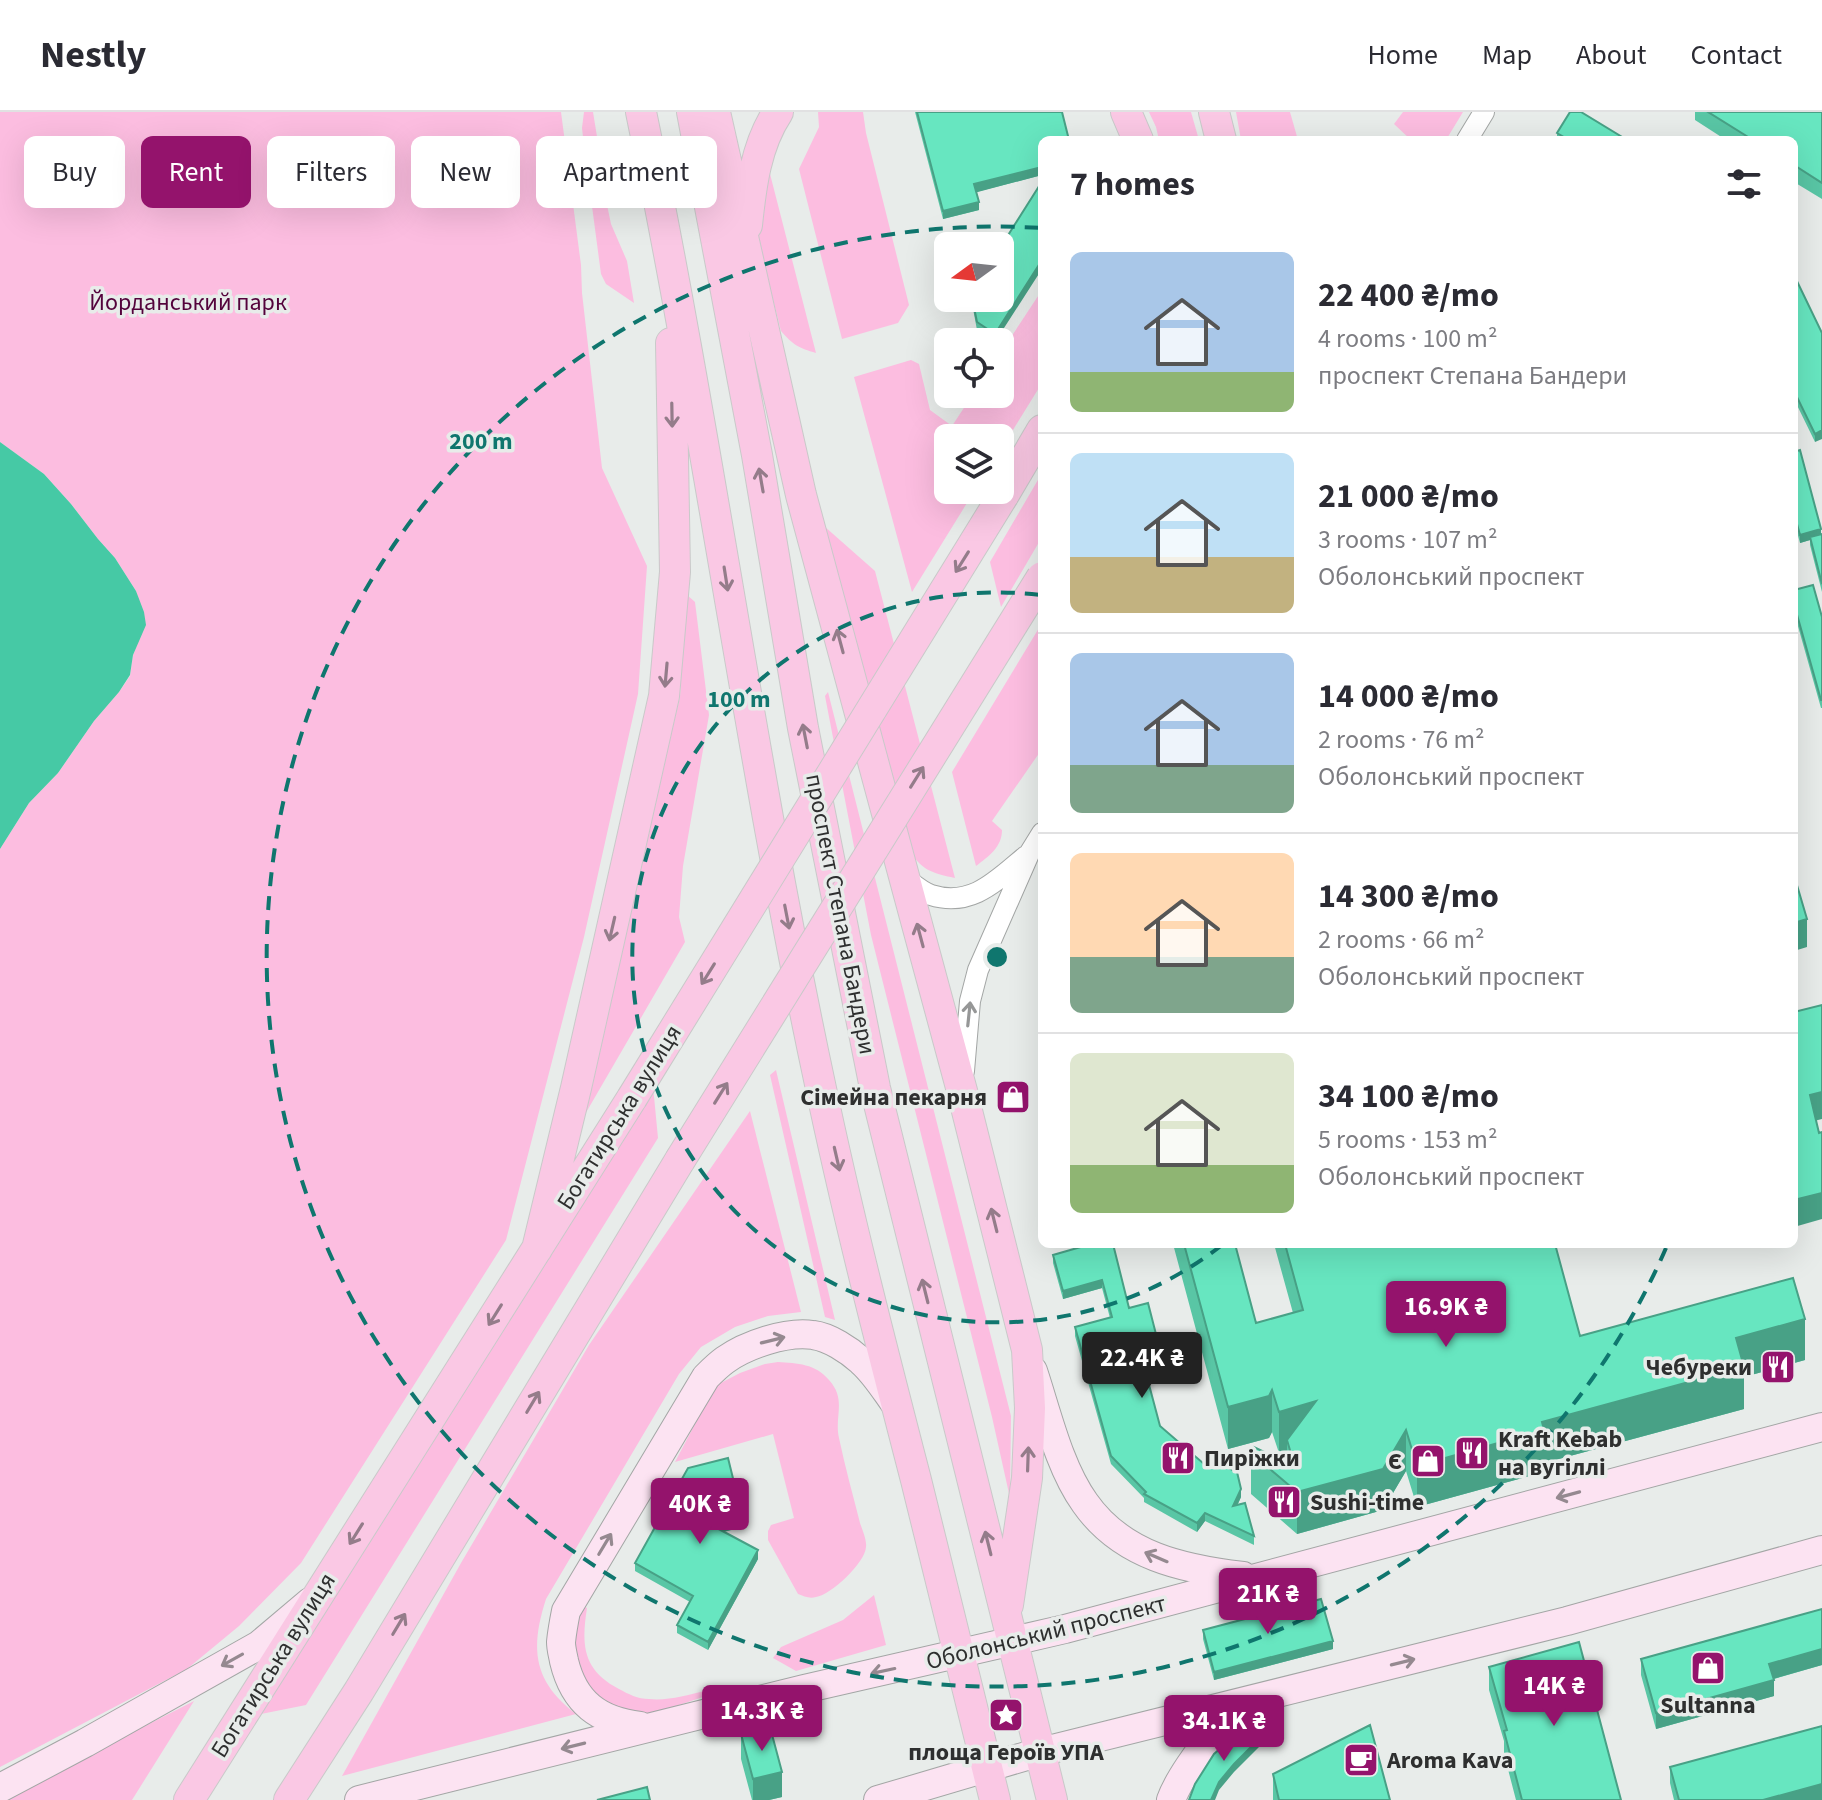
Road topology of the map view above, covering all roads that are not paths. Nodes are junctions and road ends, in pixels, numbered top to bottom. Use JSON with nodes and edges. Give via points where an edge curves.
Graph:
{"nodes":[{"id":1,"x":641,"y":112,"type":"edge"},
{"id":2,"x":692,"y":112,"type":"edge"},
{"id":3,"x":715,"y":112,"type":"edge"},
{"id":4,"x":778,"y":112,"type":"edge"},
{"id":5,"x":1126,"y":112,"type":"edge"},
{"id":6,"x":1214,"y":112,"type":"edge"},
{"id":7,"x":1484,"y":112,"type":"edge"},
{"id":8,"x":1136,"y":136,"type":"edge"},
{"id":9,"x":1220,"y":136,"type":"edge"},
{"id":10,"x":1469,"y":136,"type":"edge"},
{"id":11,"x":745,"y":247,"type":"junction"},
{"id":12,"x":670,"y":253,"type":"junction"},
{"id":13,"x":1038,"y":437,"type":"edge"},
{"id":14,"x":1038,"y":583,"type":"edge"},
{"id":15,"x":1038,"y":839,"type":"edge"},
{"id":16,"x":1029,"y":854,"type":"junction"},
{"id":17,"x":905,"y":878,"type":"junction"},
{"id":18,"x":962,"y":1091,"type":"junction"},
{"id":19,"x":537,"y":1249,"type":"junction"},
{"id":20,"x":1027,"y":1350,"type":"junction"},
{"id":21,"x":896,"y":1406,"type":"junction"},
{"id":22,"x":1822,"y":1427,"type":"edge"},
{"id":23,"x":1822,"y":1550,"type":"edge"},
{"id":24,"x":1259,"y":1578,"type":"junction"},
{"id":25,"x":316,"y":1596,"type":"junction"},
{"id":26,"x":1009,"y":1630,"type":"junction"},
{"id":27,"x":959,"y":1653,"type":"junction"},
{"id":28,"x":1328,"y":1682,"type":"junction"},
{"id":29,"x":649,"y":1727,"type":"junction"},
{"id":30,"x":1040,"y":1752,"type":"junction"},
{"id":31,"x":0,"y":1788,"type":"edge"},
{"id":32,"x":991,"y":1788,"type":"edge"},
{"id":33,"x":189,"y":1800,"type":"edge"},
{"id":34,"x":289,"y":1800,"type":"edge"},
{"id":35,"x":359,"y":1800,"type":"edge"},
{"id":36,"x":878,"y":1800,"type":"edge"},
{"id":37,"x":1052,"y":1800,"type":"edge"},
{"id":38,"x":1171,"y":1800,"type":"edge"}],
"edges":[{"from":1,"to":12,"type":"main road"},
{"from":26,"to":2,"type":"main road","name":"проспект Степана Бандери","one_way":true,"via":[[875,1088],[803,728]]},
{"from":3,"to":11,"type":"main road"},
{"from":4,"to":11,"type":"main road","via":[[757,161]]},
{"from":5,"to":8,"type":"main road"},
{"from":6,"to":9,"type":"main road"},
{"from":7,"to":10,"type":"street"},
{"from":17,"to":11,"type":"main road","one_way":true,"via":[[801,495]]},
{"from":12,"to":19,"type":"main road","one_way":true,"via":[[675,572],[664,696]]},
{"from":12,"to":21,"type":"main road","one_way":true,"via":[[753,743],[819,1083]]},
{"from":13,"to":19,"type":"main road","name":"Богатирська вулиця","one_way":true,"bridge":true},
{"from":34,"to":14,"type":"main road","one_way":true,"bridge":true},
{"from":15,"to":16,"type":"street"},
{"from":16,"to":17,"type":"street","via":[[987,888],[964,897],[929,894]]},
{"from":18,"to":16,"type":"street","one_way":true,"via":[[978,970]]},
{"from":18,"to":17,"type":"main road","one_way":true},
{"from":20,"to":18,"type":"main road","one_way":true},
{"from":19,"to":25,"type":"main road","name":"Богатирська вулиця","one_way":true},
{"from":24,"to":20,"type":"main road","one_way":true,"via":[[1163,1561],[1102,1523],[1070,1476]]},
{"from":26,"to":20,"type":"main road","one_way":true,"via":[[1027,1478]]},
{"from":21,"to":27,"type":"main road"},
{"from":29,"to":21,"type":"main road","one_way":true,"via":[[619,1724],[583,1701],[568,1678],[561,1645],[566,1611],[706,1377],[748,1347],[811,1334],[861,1361]]},
{"from":22,"to":24,"type":"main road","name":"Оболонський проспект","one_way":true},
{"from":28,"to":23,"type":"main road","one_way":true},
{"from":24,"to":26,"type":"main road","name":"Оболонський проспект","via":[[1065,1629]]},
{"from":25,"to":31,"type":"main road","one_way":true,"via":[[259,1645]]},
{"from":25,"to":33,"type":"main road","name":"Богатирська вулиця"},
{"from":26,"to":27,"type":"main road","name":"Оболонський проспект"},
{"from":26,"to":30,"type":"main road","name":"проспект Степана Бандери"},
{"from":27,"to":29,"type":"main road","name":"Оболонський проспект","one_way":true},
{"from":27,"to":32,"type":"main road"},
{"from":28,"to":30,"type":"main road"},
{"from":28,"to":38,"type":"main road","via":[[1249,1714],[1213,1737]]},
{"from":29,"to":35,"type":"main road","name":"Оболонський проспект","one_way":true},
{"from":30,"to":32,"type":"main road"},
{"from":30,"to":37,"type":"main road","name":"проспект Степана Бандери"},
{"from":32,"to":36,"type":"main road"}]}
